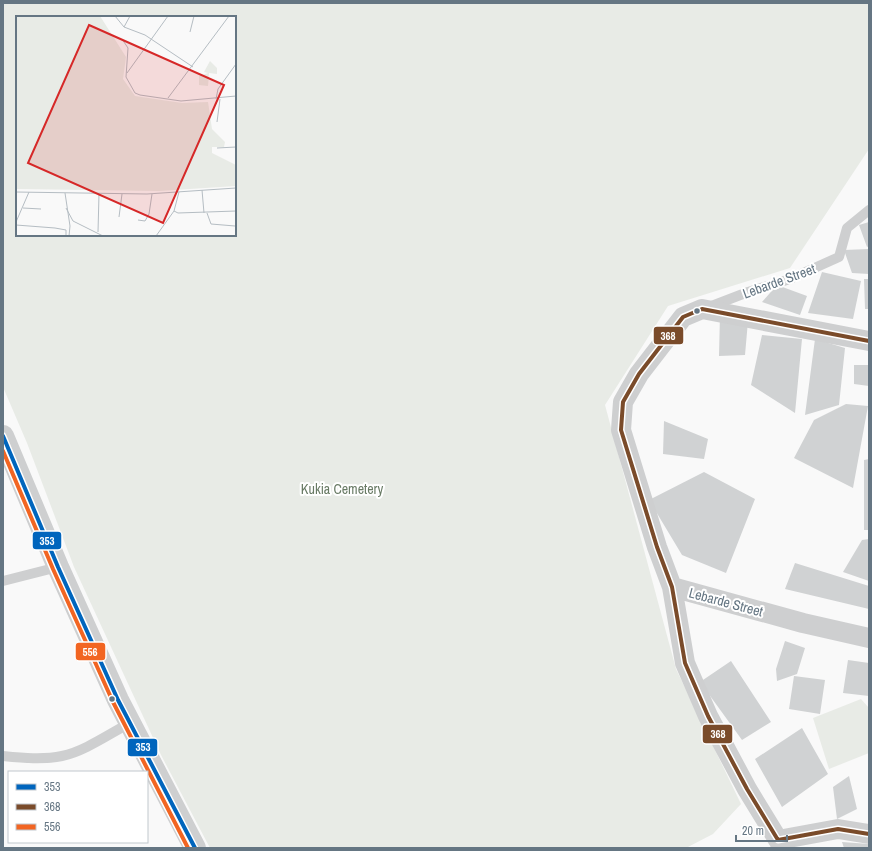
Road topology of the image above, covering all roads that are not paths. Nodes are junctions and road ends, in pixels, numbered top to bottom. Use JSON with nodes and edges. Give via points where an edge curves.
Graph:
{"nodes":[{"id":1,"x":869,"y":210,"type":"edge"},
{"id":2,"x":702,"y":309,"type":"junction"},
{"id":3,"x":869,"y":342,"type":"edge"},
{"id":4,"x":5,"y":445,"type":"edge"},
{"id":5,"x":58,"y":567,"type":"junction"},
{"id":6,"x":3,"y":581,"type":"edge"},
{"id":7,"x":672,"y":587,"type":"junction"},
{"id":8,"x":869,"y":638,"type":"edge"},
{"id":9,"x":130,"y":723,"type":"junction"},
{"id":10,"x":3,"y":756,"type":"edge"},
{"id":11,"x":869,"y":834,"type":"edge"},
{"id":12,"x":780,"y":844,"type":"edge"},
{"id":13,"x":195,"y":848,"type":"edge"}],
"edges":[{"from":1,"to":2,"type":"lane","name":"Lebarde Street","via":[[847,228],[839,257],[790,279]]},
{"from":2,"to":3,"type":"street"},
{"from":2,"to":7,"type":"street","name":"Lebarde Street","via":[[683,317],[639,374],[623,402],[621,430]]},
{"from":4,"to":5,"type":"street"},
{"from":5,"to":6,"type":"lane"},
{"from":5,"to":9,"type":"street"},
{"from":7,"to":8,"type":"street","name":"Lebarde Street","via":[[803,623]]},
{"from":7,"to":12,"type":"street","via":[[685,663],[708,716]]},
{"from":9,"to":10,"type":"lane","via":[[79,751],[63,756]]},
{"from":9,"to":13,"type":"street"},
{"from":11,"to":12,"type":"street","via":[[838,829]]}]}
